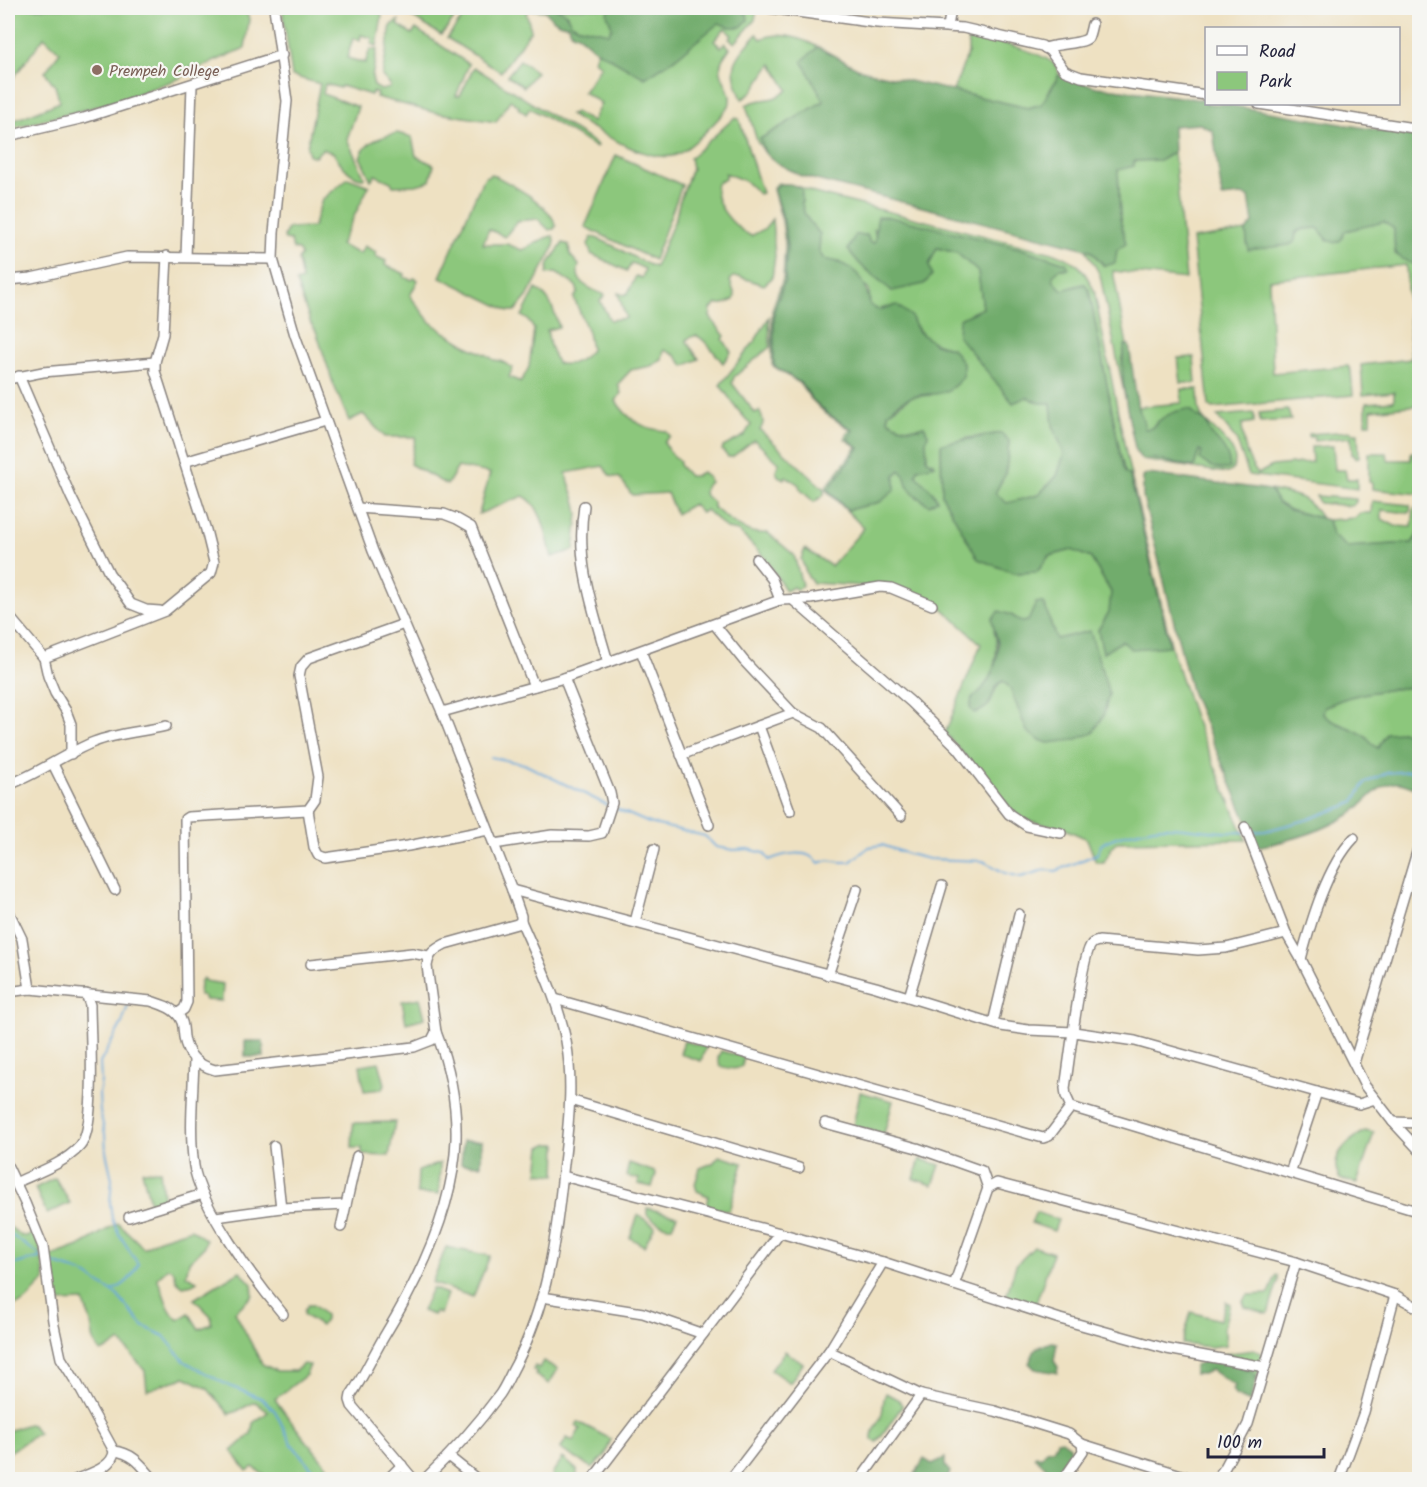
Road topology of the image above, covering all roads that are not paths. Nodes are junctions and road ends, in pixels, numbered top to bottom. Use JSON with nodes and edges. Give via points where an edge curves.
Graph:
{"nodes":[{"id":1,"x":274,"y":8,"type":"edge"},
{"id":2,"x":770,"y":8,"type":"edge"},
{"id":3,"x":951,"y":8,"type":"edge"},
{"id":4,"x":1092,"y":24,"type":"dead end"},
{"id":5,"x":948,"y":27,"type":"junction"},
{"id":6,"x":1045,"y":48,"type":"junction"},
{"id":7,"x":282,"y":55,"type":"junction"},
{"id":8,"x":192,"y":85,"type":"junction"},
{"id":9,"x":1205,"y":95,"type":"edge"},
{"id":10,"x":1265,"y":105,"type":"edge"},
{"id":11,"x":1419,"y":129,"type":"edge"},
{"id":12,"x":8,"y":135,"type":"edge"},
{"id":13,"x":167,"y":256,"type":"junction"},
{"id":14,"x":186,"y":257,"type":"junction"},
{"id":15,"x":273,"y":260,"type":"junction"},
{"id":16,"x":8,"y":280,"type":"edge"},
{"id":17,"x":155,"y":362,"type":"junction"},
{"id":18,"x":19,"y":376,"type":"junction"},
{"id":19,"x":8,"y":379,"type":"edge"},
{"id":20,"x":325,"y":421,"type":"junction"},
{"id":21,"x":184,"y":462,"type":"junction"},
{"id":22,"x":584,"y":506,"type":"dead end"},
{"id":23,"x":358,"y":508,"type":"junction"},
{"id":24,"x":756,"y":559,"type":"dead end"},
{"id":25,"x":780,"y":600,"type":"junction"},
{"id":26,"x":794,"y":600,"type":"junction"},
{"id":27,"x":932,"y":606,"type":"dead end"},
{"id":28,"x":165,"y":611,"type":"junction"},
{"id":29,"x":8,"y":615,"type":"edge"},
{"id":30,"x":404,"y":624,"type":"junction"},
{"id":31,"x":715,"y":625,"type":"junction"},
{"id":32,"x":641,"y":651,"type":"junction"},
{"id":33,"x":44,"y":658,"type":"junction"},
{"id":34,"x":608,"y":662,"type":"junction"},
{"id":35,"x":564,"y":678,"type":"junction"},
{"id":36,"x":534,"y":686,"type":"junction"},
{"id":37,"x":442,"y":712,"type":"junction"},
{"id":38,"x":793,"y":713,"type":"junction"},
{"id":39,"x":166,"y":726,"type":"dead end"},
{"id":40,"x":759,"y":726,"type":"junction"},
{"id":41,"x":71,"y":754,"type":"junction"},
{"id":42,"x":681,"y":755,"type":"junction"},
{"id":43,"x":53,"y":764,"type":"junction"},
{"id":44,"x":8,"y":785,"type":"edge"},
{"id":45,"x":308,"y":810,"type":"junction"},
{"id":46,"x":790,"y":811,"type":"dead end"},
{"id":47,"x":901,"y":816,"type":"dead end"},
{"id":48,"x":709,"y":825,"type":"dead end"},
{"id":49,"x":1245,"y":827,"type":"dead end"},
{"id":50,"x":488,"y":830,"type":"junction"},
{"id":51,"x":1061,"y":833,"type":"dead end"},
{"id":52,"x":1354,"y":838,"type":"dead end"},
{"id":53,"x":1419,"y":842,"type":"edge"},
{"id":54,"x":494,"y":844,"type":"junction"},
{"id":55,"x":654,"y":849,"type":"dead end"},
{"id":56,"x":942,"y":886,"type":"dead end"},
{"id":57,"x":857,"y":889,"type":"dead end"},
{"id":58,"x":115,"y":890,"type":"dead end"},
{"id":59,"x":512,"y":890,"type":"junction"},
{"id":60,"x":8,"y":910,"type":"edge"},
{"id":61,"x":1019,"y":914,"type":"dead end"},
{"id":62,"x":520,"y":921,"type":"junction"},
{"id":63,"x":635,"y":922,"type":"junction"},
{"id":64,"x":1286,"y":933,"type":"junction"},
{"id":65,"x":429,"y":956,"type":"junction"},
{"id":66,"x":1301,"y":959,"type":"junction"},
{"id":67,"x":311,"y":964,"type":"dead end"},
{"id":68,"x":828,"y":975,"type":"junction"},
{"id":69,"x":30,"y":989,"type":"junction"},
{"id":70,"x":8,"y":992,"type":"edge"},
{"id":71,"x":86,"y":994,"type":"junction"},
{"id":72,"x":909,"y":997,"type":"junction"},
{"id":73,"x":555,"y":999,"type":"junction"},
{"id":74,"x":177,"y":1014,"type":"junction"},
{"id":75,"x":993,"y":1023,"type":"junction"},
{"id":76,"x":436,"y":1032,"type":"junction"},
{"id":77,"x":1074,"y":1032,"type":"junction"},
{"id":78,"x":194,"y":1060,"type":"junction"},
{"id":79,"x":1354,"y":1063,"type":"junction"},
{"id":80,"x":1317,"y":1092,"type":"junction"},
{"id":81,"x":1375,"y":1099,"type":"junction"},
{"id":82,"x":570,"y":1100,"type":"junction"},
{"id":83,"x":1071,"y":1107,"type":"junction"},
{"id":84,"x":1393,"y":1122,"type":"junction"},
{"id":85,"x":825,"y":1123,"type":"dead end"},
{"id":86,"x":1419,"y":1123,"type":"edge"},
{"id":87,"x":274,"y":1146,"type":"dead end"},
{"id":88,"x":1419,"y":1151,"type":"edge"},
{"id":89,"x":357,"y":1156,"type":"dead end"},
{"id":90,"x":8,"y":1167,"type":"edge"},
{"id":91,"x":799,"y":1168,"type":"dead end"},
{"id":92,"x":1290,"y":1173,"type":"junction"},
{"id":93,"x":563,"y":1176,"type":"junction"},
{"id":94,"x":15,"y":1183,"type":"junction"},
{"id":95,"x":988,"y":1188,"type":"junction"},
{"id":96,"x":203,"y":1194,"type":"junction"},
{"id":97,"x":346,"y":1205,"type":"junction"},
{"id":98,"x":281,"y":1208,"type":"junction"},
{"id":99,"x":1419,"y":1212,"type":"edge"},
{"id":100,"x":129,"y":1216,"type":"dead end"},
{"id":101,"x":216,"y":1217,"type":"junction"},
{"id":102,"x":341,"y":1227,"type":"dead end"},
{"id":103,"x":780,"y":1233,"type":"junction"},
{"id":104,"x":883,"y":1262,"type":"junction"},
{"id":105,"x":1296,"y":1262,"type":"junction"},
{"id":106,"x":954,"y":1285,"type":"junction"},
{"id":107,"x":1395,"y":1295,"type":"junction"},
{"id":108,"x":542,"y":1297,"type":"junction"},
{"id":109,"x":1419,"y":1309,"type":"edge"},
{"id":110,"x":283,"y":1314,"type":"dead end"},
{"id":111,"x":703,"y":1334,"type":"junction"},
{"id":112,"x":829,"y":1351,"type":"junction"},
{"id":113,"x":1265,"y":1367,"type":"junction"},
{"id":114,"x":921,"y":1395,"type":"junction"},
{"id":115,"x":1082,"y":1444,"type":"junction"},
{"id":116,"x":114,"y":1451,"type":"junction"},
{"id":117,"x":448,"y":1456,"type":"junction"},
{"id":118,"x":402,"y":1465,"type":"junction"},
{"id":119,"x":75,"y":1479,"type":"edge"},
{"id":120,"x":154,"y":1479,"type":"edge"},
{"id":121,"x":387,"y":1479,"type":"edge"},
{"id":122,"x":414,"y":1479,"type":"edge"},
{"id":123,"x":424,"y":1479,"type":"edge"},
{"id":124,"x":478,"y":1479,"type":"edge"},
{"id":125,"x":592,"y":1479,"type":"edge"},
{"id":126,"x":730,"y":1479,"type":"edge"},
{"id":127,"x":860,"y":1479,"type":"edge"},
{"id":128,"x":1063,"y":1479,"type":"edge"},
{"id":129,"x":1197,"y":1479,"type":"edge"},
{"id":130,"x":1215,"y":1479,"type":"edge"},
{"id":131,"x":1339,"y":1479,"type":"edge"}],
"edges":[{"from":1,"to":7,"type":"street"},
{"from":2,"to":5,"type":"street","via":[[877,23]]},
{"from":3,"to":5,"type":"street"},
{"from":4,"to":6,"type":"street","via":[[1084,41]]},
{"from":5,"to":6,"type":"street"},
{"from":6,"to":9,"type":"street","via":[[1065,71],[1081,77]]},
{"from":7,"to":8,"type":"street"},
{"from":7,"to":15,"type":"street","via":[[287,101]]},
{"from":8,"to":12,"type":"street","via":[[84,118]]},
{"from":8,"to":14,"type":"street"},
{"from":10,"to":11,"type":"street"},
{"from":13,"to":14,"type":"street"},
{"from":13,"to":16,"type":"street","via":[[114,259]]},
{"from":13,"to":17,"type":"street","via":[[163,334]]},
{"from":14,"to":15,"type":"street"},
{"from":15,"to":20,"type":"street"},
{"from":17,"to":18,"type":"street"},
{"from":17,"to":21,"type":"street","via":[[157,380]]},
{"from":18,"to":19,"type":"street"},
{"from":18,"to":28,"type":"street","via":[[109,573],[131,604]]},
{"from":20,"to":21,"type":"street"},
{"from":20,"to":23,"type":"street"},
{"from":21,"to":28,"type":"street","via":[[214,562],[211,573]]},
{"from":22,"to":34,"type":"street","via":[[580,539],[584,574]]},
{"from":23,"to":30,"type":"street"},
{"from":23,"to":36,"type":"street","via":[[444,514],[471,527]]},
{"from":24,"to":25,"type":"street","via":[[772,579]]},
{"from":25,"to":26,"type":"street"},
{"from":25,"to":31,"type":"street"},
{"from":26,"to":27,"type":"street","via":[[880,587]]},
{"from":26,"to":51,"type":"street","via":[[958,748],[1009,814],[1027,826]]},
{"from":28,"to":33,"type":"street"},
{"from":29,"to":33,"type":"street"},
{"from":30,"to":37,"type":"street"},
{"from":30,"to":45,"type":"street","via":[[309,658],[301,667],[299,676],[318,777],[315,800]]},
{"from":31,"to":32,"type":"street"},
{"from":31,"to":38,"type":"street"},
{"from":32,"to":34,"type":"street"},
{"from":32,"to":42,"type":"street"},
{"from":33,"to":41,"type":"street","via":[[51,685],[71,724]]},
{"from":34,"to":35,"type":"street"},
{"from":35,"to":36,"type":"street"},
{"from":35,"to":54,"type":"street","via":[[602,768],[611,806],[602,833],[552,835]]},
{"from":36,"to":37,"type":"street"},
{"from":37,"to":50,"type":"street"},
{"from":38,"to":40,"type":"street"},
{"from":38,"to":47,"type":"street","via":[[822,728]]},
{"from":39,"to":41,"type":"street","via":[[93,742]]},
{"from":40,"to":42,"type":"street"},
{"from":40,"to":46,"type":"street"},
{"from":41,"to":43,"type":"street"},
{"from":42,"to":48,"type":"street"},
{"from":43,"to":44,"type":"street"},
{"from":43,"to":58,"type":"street"},
{"from":45,"to":50,"type":"street","via":[[315,847],[318,855],[325,858]]},
{"from":45,"to":74,"type":"street","via":[[185,819],[187,1002]]},
{"from":49,"to":64,"type":"street"},
{"from":50,"to":54,"type":"street"},
{"from":52,"to":66,"type":"street","via":[[1338,858]]},
{"from":53,"to":79,"type":"street"},
{"from":54,"to":59,"type":"street"},
{"from":55,"to":63,"type":"street"},
{"from":56,"to":72,"type":"street"},
{"from":57,"to":68,"type":"street"},
{"from":59,"to":62,"type":"street"},
{"from":59,"to":63,"type":"street"},
{"from":60,"to":69,"type":"street","via":[[22,939]]},
{"from":61,"to":75,"type":"street"},
{"from":62,"to":65,"type":"street","via":[[445,944]]},
{"from":62,"to":73,"type":"street"},
{"from":63,"to":68,"type":"street"},
{"from":64,"to":66,"type":"street"},
{"from":64,"to":77,"type":"street","via":[[1245,944],[1198,950],[1093,942],[1082,975]]},
{"from":65,"to":67,"type":"street","via":[[412,953]]},
{"from":65,"to":76,"type":"street"},
{"from":66,"to":79,"type":"street"},
{"from":68,"to":72,"type":"street"},
{"from":69,"to":70,"type":"street"},
{"from":69,"to":71,"type":"street"},
{"from":71,"to":74,"type":"street","via":[[151,1001]]},
{"from":71,"to":94,"type":"street","via":[[90,1005],[91,1106],[87,1137],[71,1154]]},
{"from":72,"to":75,"type":"street"},
{"from":73,"to":82,"type":"street","via":[[566,1040]]},
{"from":73,"to":83,"type":"street","via":[[1043,1138],[1049,1136]]},
{"from":74,"to":78,"type":"street"},
{"from":75,"to":77,"type":"street","via":[[1028,1030]]},
{"from":76,"to":78,"type":"street","via":[[432,1040],[414,1047],[231,1069],[215,1070]]},
{"from":76,"to":118,"type":"street","via":[[447,1065],[456,1121],[450,1181],[438,1225],[412,1286],[350,1400]]},
{"from":77,"to":80,"type":"street","via":[[1135,1041]]},
{"from":77,"to":83,"type":"street","via":[[1065,1088]]},
{"from":78,"to":96,"type":"street","via":[[192,1150]]},
{"from":79,"to":81,"type":"street"},
{"from":80,"to":81,"type":"street","via":[[1359,1104]]},
{"from":80,"to":92,"type":"street"},
{"from":81,"to":84,"type":"street"},
{"from":82,"to":91,"type":"street"},
{"from":82,"to":93,"type":"street"},
{"from":83,"to":92,"type":"street"},
{"from":84,"to":86,"type":"street"},
{"from":84,"to":88,"type":"street"},
{"from":85,"to":95,"type":"street","via":[[916,1148],[982,1172]]},
{"from":87,"to":98,"type":"street"},
{"from":89,"to":97,"type":"street"},
{"from":90,"to":94,"type":"street"},
{"from":92,"to":99,"type":"street"},
{"from":93,"to":103,"type":"street"},
{"from":93,"to":108,"type":"street","via":[[556,1239]]},
{"from":94,"to":116,"type":"street","via":[[43,1247],[61,1358]]},
{"from":95,"to":105,"type":"street","via":[[997,1183]]},
{"from":95,"to":106,"type":"street"},
{"from":96,"to":100,"type":"street"},
{"from":96,"to":101,"type":"street"},
{"from":97,"to":98,"type":"street"},
{"from":97,"to":102,"type":"street"},
{"from":98,"to":101,"type":"street"},
{"from":101,"to":110,"type":"street","via":[[264,1292]]},
{"from":103,"to":104,"type":"street"},
{"from":103,"to":111,"type":"street"},
{"from":104,"to":106,"type":"street"},
{"from":104,"to":112,"type":"street"},
{"from":105,"to":107,"type":"street"},
{"from":105,"to":113,"type":"street"},
{"from":106,"to":113,"type":"street","via":[[1167,1349]]},
{"from":107,"to":109,"type":"street"},
{"from":107,"to":131,"type":"street","via":[[1364,1412]]},
{"from":108,"to":111,"type":"street","via":[[643,1313]]},
{"from":108,"to":117,"type":"street","via":[[521,1354],[500,1393]]},
{"from":111,"to":125,"type":"street"},
{"from":112,"to":114,"type":"street"},
{"from":112,"to":126,"type":"street"},
{"from":113,"to":130,"type":"street","via":[[1248,1424]]},
{"from":114,"to":115,"type":"street","via":[[995,1411],[1069,1434]]},
{"from":114,"to":127,"type":"street"},
{"from":115,"to":128,"type":"street","via":[[1080,1457]]},
{"from":115,"to":129,"type":"street"},
{"from":116,"to":119,"type":"street","via":[[108,1464]]},
{"from":116,"to":120,"type":"street","via":[[135,1457]]},
{"from":117,"to":123,"type":"street"},
{"from":117,"to":124,"type":"street"},
{"from":118,"to":121,"type":"street"},
{"from":118,"to":122,"type":"street"}]}
